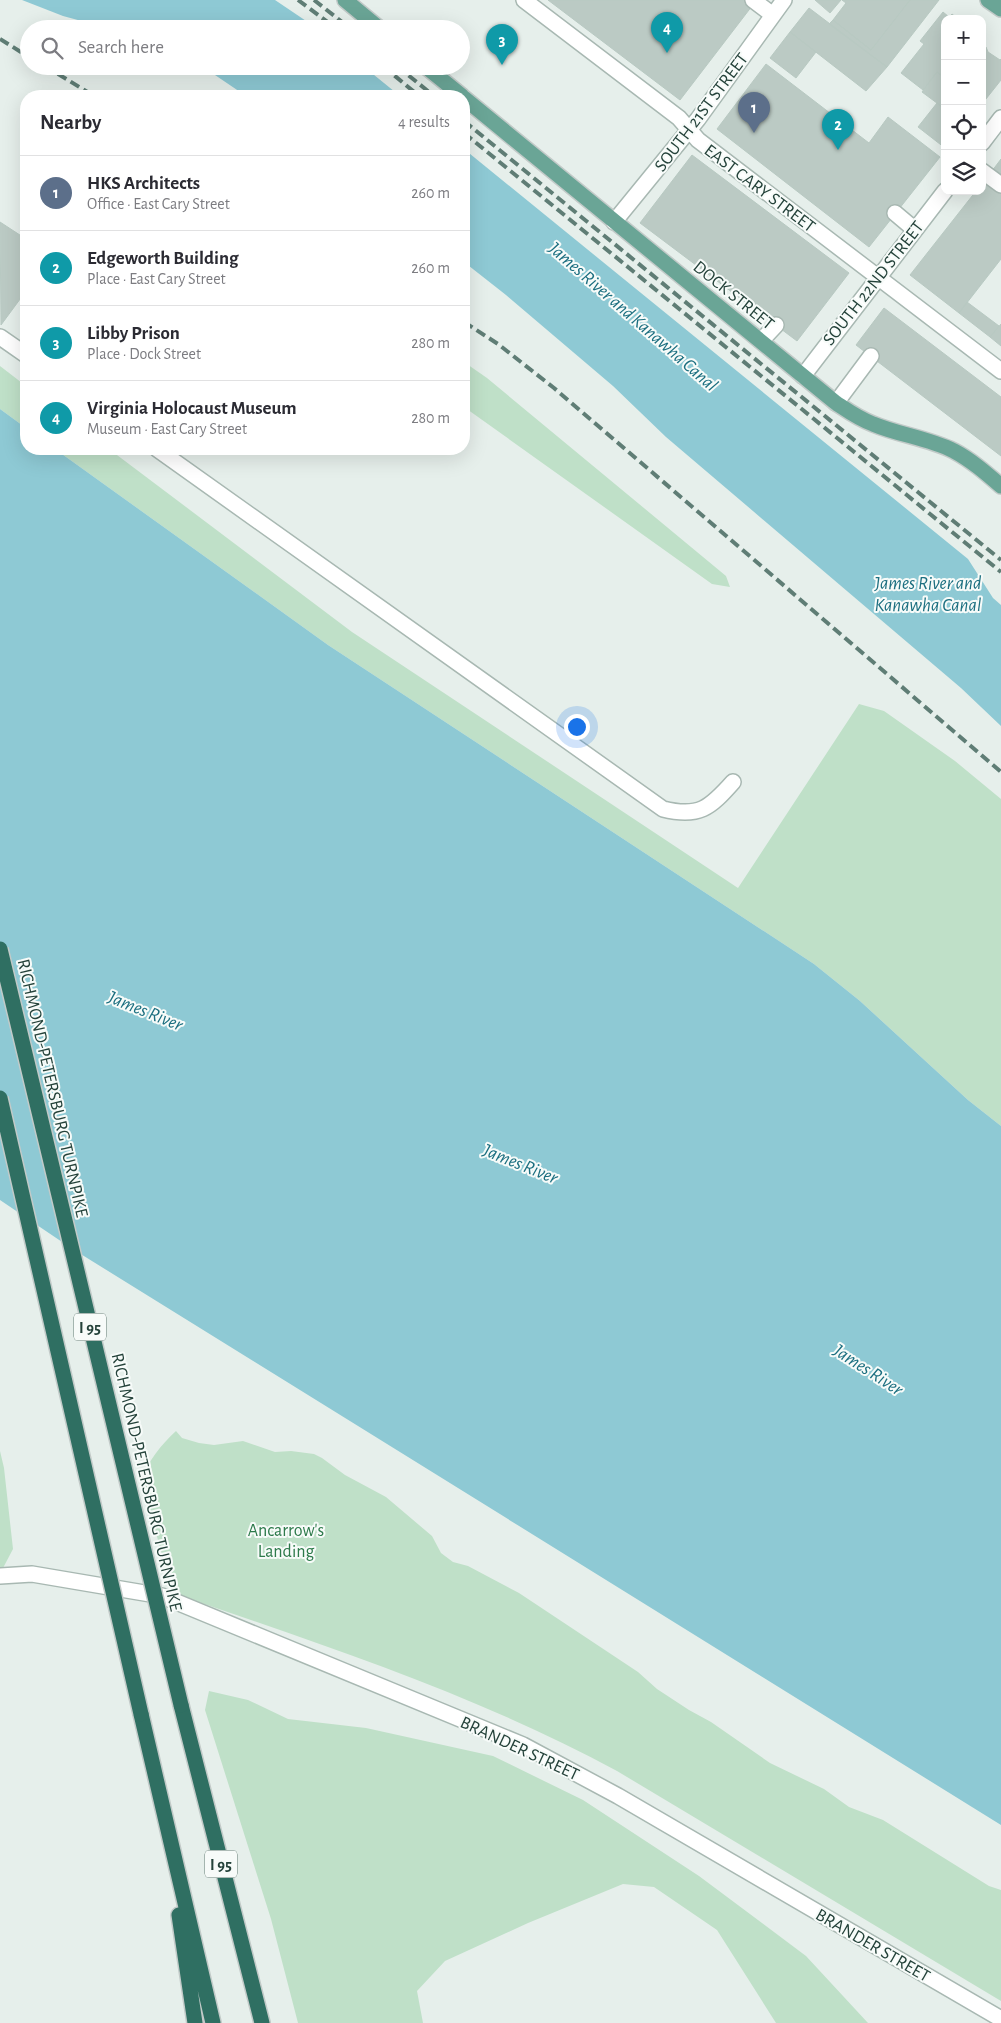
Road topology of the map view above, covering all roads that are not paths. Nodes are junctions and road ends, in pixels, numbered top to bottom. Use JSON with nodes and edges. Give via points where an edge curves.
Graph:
{"nodes":[{"id":1,"x":345,"y":0,"type":"edge"},
{"id":2,"x":524,"y":0,"type":"edge"},
{"id":3,"x":753,"y":0,"type":"edge"},
{"id":4,"x":784,"y":0,"type":"edge"},
{"id":5,"x":988,"y":0,"type":"edge"},
{"id":6,"x":1001,"y":10,"type":"edge"},
{"id":7,"x":773,"y":15,"type":"junction"},
{"id":8,"x":369,"y":20,"type":"edge"},
{"id":9,"x":436,"y":75,"type":"edge"},
{"id":10,"x":454,"y":90,"type":"edge"},
{"id":11,"x":470,"y":103,"type":"edge"},
{"id":12,"x":1001,"y":118,"type":"edge"},
{"id":13,"x":689,"y":130,"type":"junction"},
{"id":14,"x":986,"y":138,"type":"edge"},
{"id":15,"x":986,"y":174,"type":"edge"},
{"id":16,"x":1001,"y":185,"type":"edge"},
{"id":17,"x":942,"y":195,"type":"edge"},
{"id":18,"x":895,"y":213,"type":"dead end"},
{"id":19,"x":614,"y":222,"type":"junction"},
{"id":20,"x":914,"y":229,"type":"junction"},
{"id":21,"x":877,"y":277,"type":"junction"},
{"id":22,"x":776,"y":325,"type":"dead end"},
{"id":23,"x":0,"y":336,"type":"edge"},
{"id":24,"x":761,"y":341,"type":"junction"},
{"id":25,"x":20,"y":351,"type":"edge"},
{"id":26,"x":871,"y":356,"type":"dead end"},
{"id":27,"x":1001,"y":370,"type":"edge"},
{"id":28,"x":803,"y":376,"type":"junction"},
{"id":29,"x":836,"y":403,"type":"junction"},
{"id":30,"x":165,"y":455,"type":"edge"},
{"id":31,"x":1001,"y":486,"type":"edge"},
{"id":32,"x":733,"y":782,"type":"dead end"},
{"id":33,"x":0,"y":949,"type":"edge"},
{"id":34,"x":0,"y":1098,"type":"edge"},
{"id":35,"x":2,"y":1572,"type":"edge"},
{"id":36,"x":160,"y":1795,"type":"junction"},
{"id":37,"x":1001,"y":2019,"type":"edge"},
{"id":38,"x":195,"y":2023,"type":"edge"},
{"id":39,"x":214,"y":2023,"type":"edge"},
{"id":40,"x":262,"y":2023,"type":"edge"}],
"edges":[{"from":1,"to":8,"type":"main road"},
{"from":2,"to":13,"type":"street","name":"EAST CARY STREET","via":[[680,118]]},
{"from":3,"to":7,"type":"street"},
{"from":4,"to":7,"type":"street","name":"SOUTH 21ST STREET"},
{"from":5,"to":6,"type":"main road"},
{"from":7,"to":13,"type":"street","name":"SOUTH 21ST STREET"},
{"from":9,"to":10,"type":"main road","name":"DOCK STREET"},
{"from":11,"to":19,"type":"main road","name":"DOCK STREET"},
{"from":12,"to":14,"type":"street"},
{"from":13,"to":19,"type":"street","name":"SOUTH 21ST STREET"},
{"from":13,"to":21,"type":"street","name":"EAST CARY STREET"},
{"from":15,"to":16,"type":"street"},
{"from":17,"to":20,"type":"street","name":"SOUTH 22ND STREET"},
{"from":18,"to":20,"type":"street"},
{"from":19,"to":24,"type":"main road","name":"DOCK STREET"},
{"from":20,"to":21,"type":"street","name":"SOUTH 22ND STREET"},
{"from":21,"to":27,"type":"street","name":"EAST CARY STREET"},
{"from":21,"to":28,"type":"street","name":"SOUTH 22ND STREET"},
{"from":22,"to":24,"type":"street"},
{"from":23,"to":25,"type":"street"},
{"from":24,"to":28,"type":"main road","name":"DOCK STREET"},
{"from":26,"to":29,"type":"street"},
{"from":28,"to":29,"type":"main road","name":"DOCK STREET"},
{"from":29,"to":31,"type":"main road","name":"DOCK STREET","via":[[874,425],[953,451]]},
{"from":30,"to":32,"type":"street","via":[[663,809],[680,813],[696,811],[714,803]]},
{"from":33,"to":40,"type":"highway","name":"RICHMOND-PETERSBURG TURNPIKE","number":"I 95","bridge":true,"via":[[181,1705]]},
{"from":34,"to":36,"type":"highway","number":"I 95","bridge":true},
{"from":35,"to":37,"type":"street","name":"BRANDER STREET","via":[[162,1596],[523,1745],[618,1796]]},
{"from":36,"to":38,"type":"highway"},
{"from":36,"to":39,"type":"highway","number":"I 95"}]}
